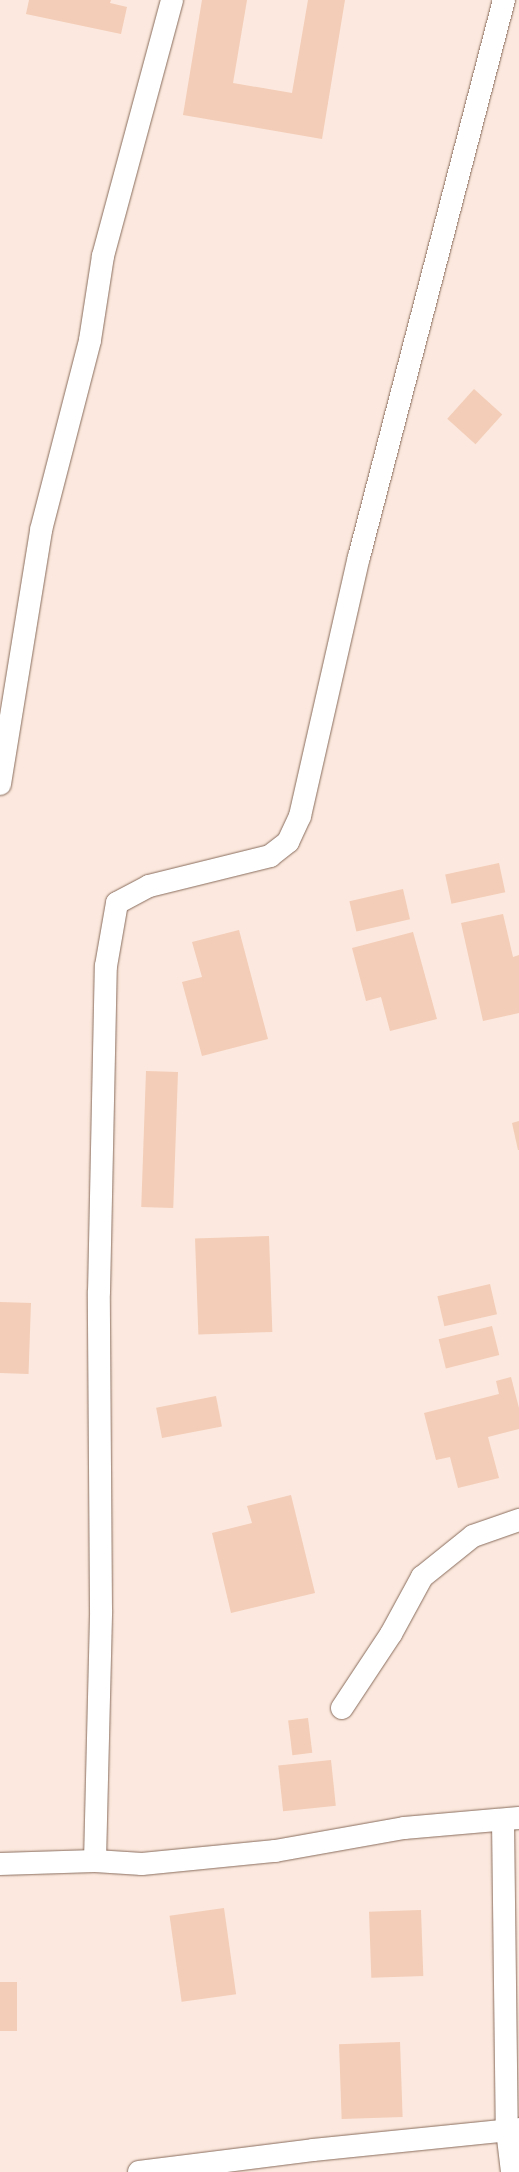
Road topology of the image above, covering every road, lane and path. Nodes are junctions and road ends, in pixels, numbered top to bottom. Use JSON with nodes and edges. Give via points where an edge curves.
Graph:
{"nodes":[{"id":1,"x":172,"y":0,"type":"edge"},
{"id":2,"x":504,"y":0,"type":"edge"},
{"id":3,"x":0,"y":784,"type":"edge"},
{"id":4,"x":519,"y":1520,"type":"edge"},
{"id":5,"x":342,"y":1708,"type":"dead end"},
{"id":6,"x":511,"y":1819,"type":"edge"},
{"id":7,"x":96,"y":1861,"type":"junction"},
{"id":8,"x":0,"y":1864,"type":"edge"},
{"id":9,"x":513,"y":2129,"type":"edge"},
{"id":10,"x":198,"y":2168,"type":"edge"},
{"id":11,"x":139,"y":2172,"type":"edge"},
{"id":12,"x":512,"y":2172,"type":"edge"}],
"edges":[{"from":1,"to":3,"type":"street","via":[[103,256],[90,340],[41,530]]},
{"from":2,"to":7,"type":"street","via":[[414,354],[359,557],[300,816],[288,842],[270,856],[149,886],[117,903],[105,974],[99,1292],[101,1610]]},
{"from":4,"to":5,"type":"street","via":[[473,1536],[422,1577],[391,1634]]},
{"from":6,"to":7,"type":"street","via":[[404,1828],[267,1852],[142,1864]]},
{"from":6,"to":9,"type":"street"},
{"from":7,"to":8,"type":"street"},
{"from":9,"to":10,"type":"street"},
{"from":9,"to":12,"type":"street"},
{"from":10,"to":11,"type":"street"}]}
